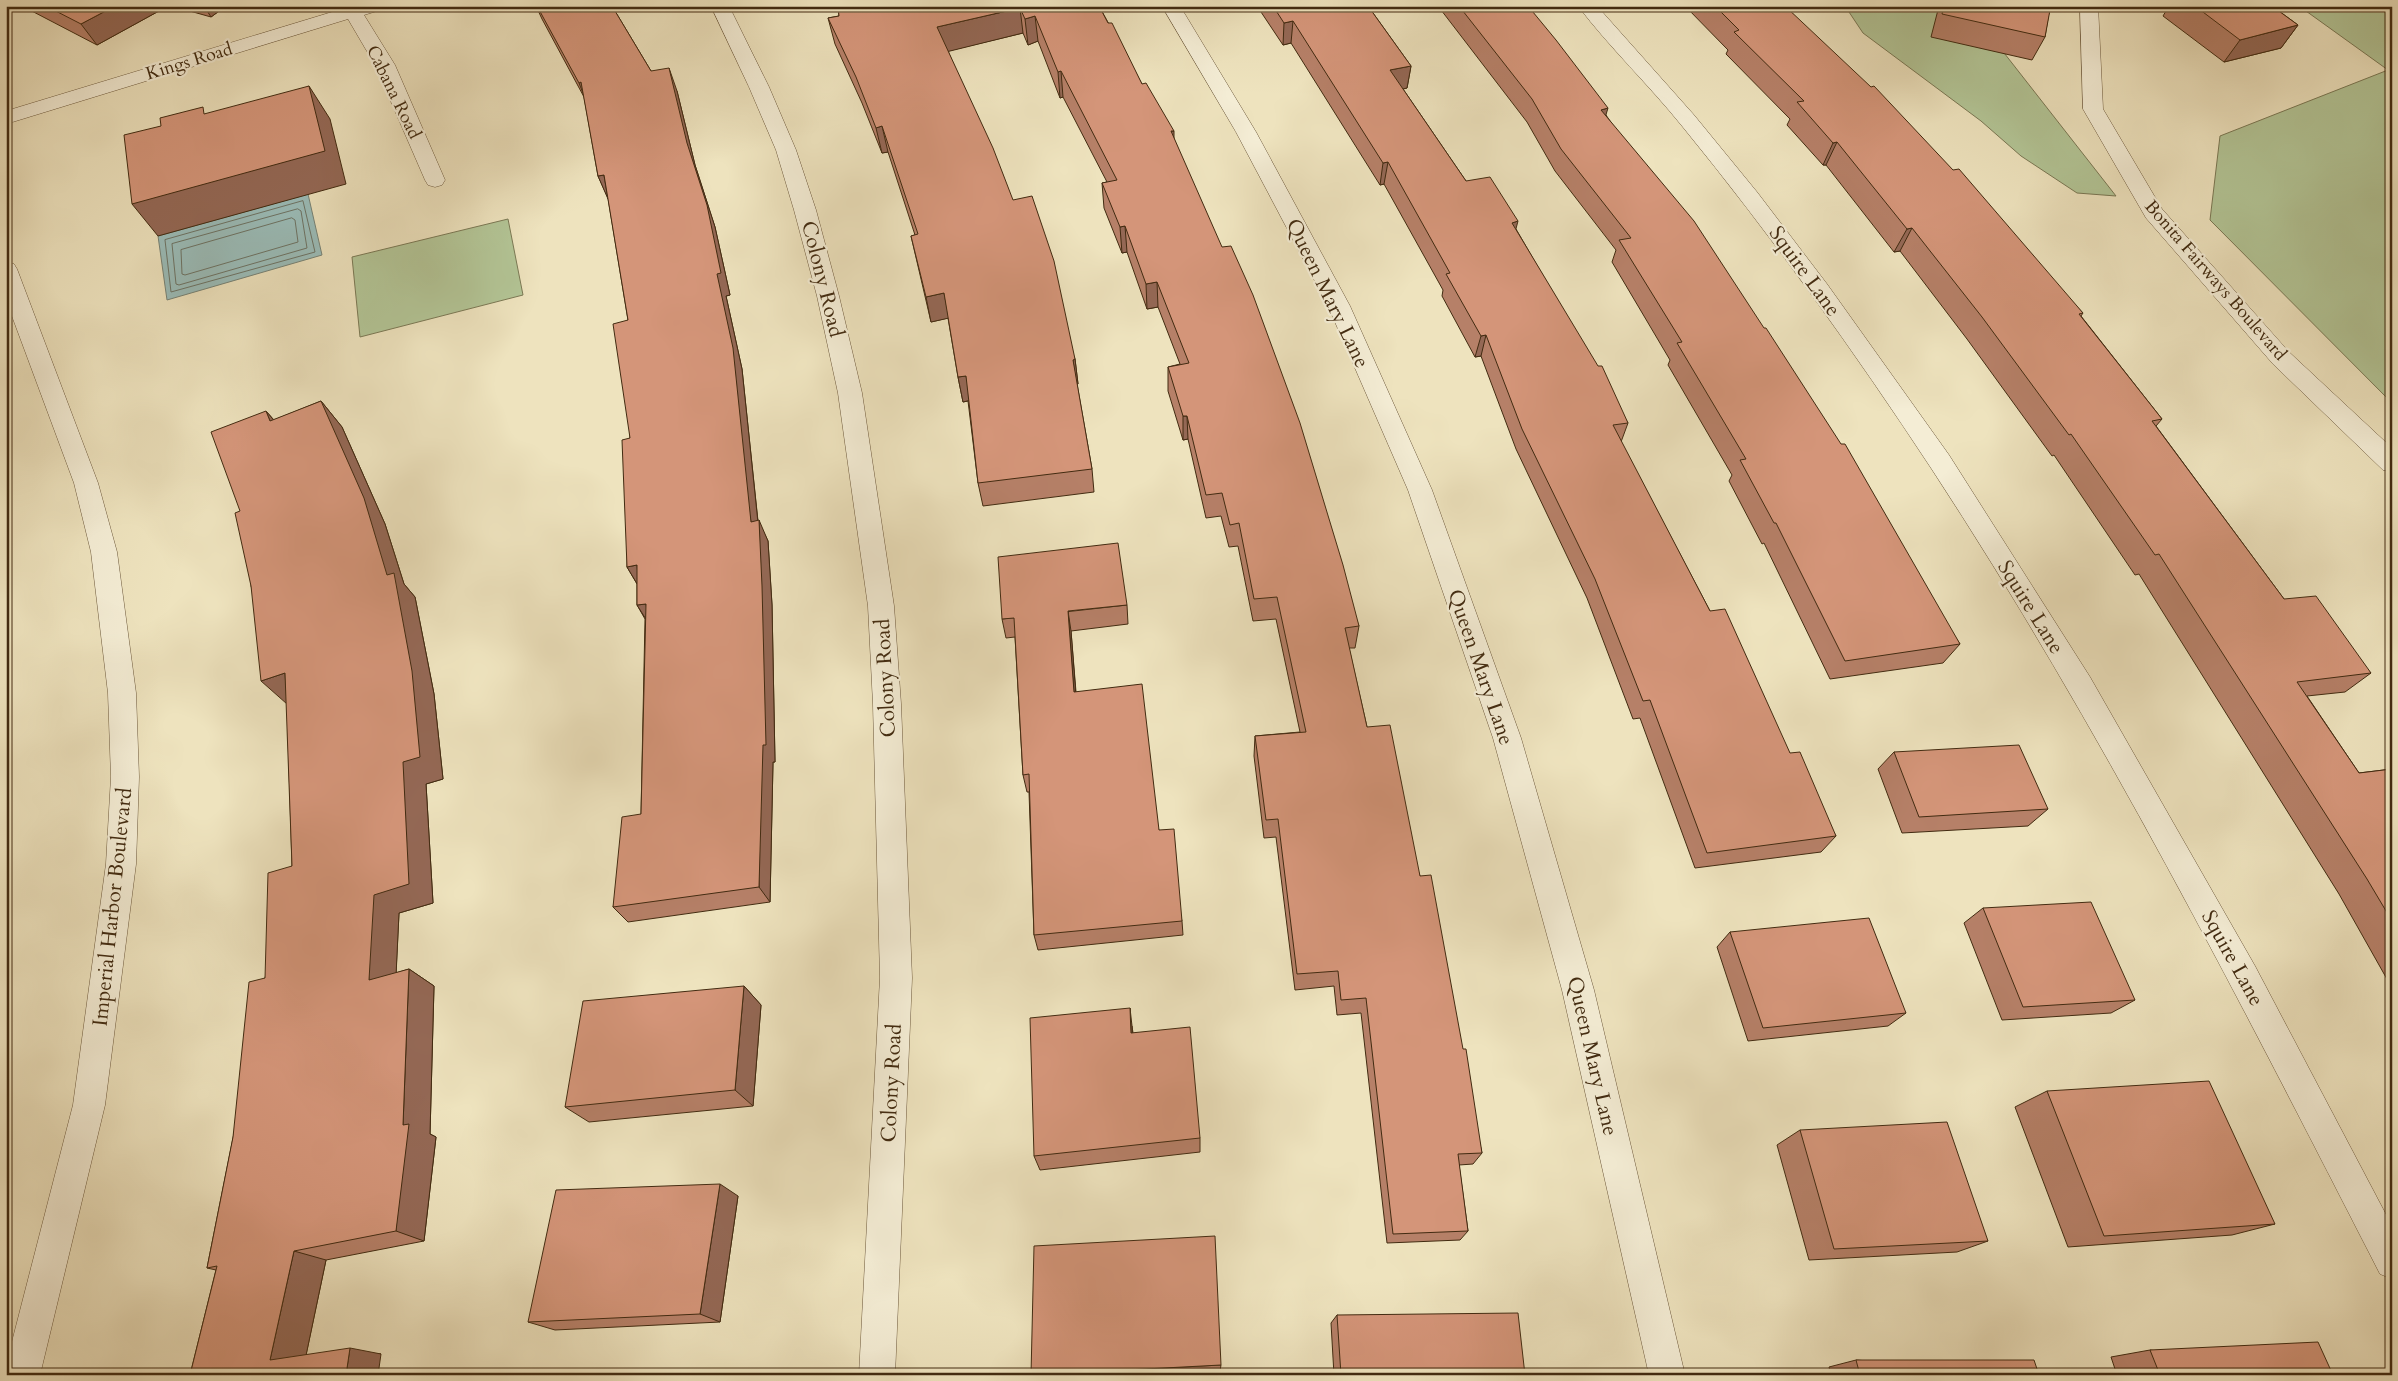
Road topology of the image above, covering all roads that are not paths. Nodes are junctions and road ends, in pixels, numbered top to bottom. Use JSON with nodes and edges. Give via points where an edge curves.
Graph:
{"nodes":[{"id":1,"x":373,"y":6,"type":"edge"},
{"id":2,"x":720,"y":6,"type":"edge"},
{"id":3,"x":1171,"y":6,"type":"edge"},
{"id":4,"x":1587,"y":6,"type":"edge"},
{"id":5,"x":2089,"y":6,"type":"edge"},
{"id":6,"x":350,"y":9,"type":"edge"},
{"id":7,"x":6,"y":118,"type":"edge"},
{"id":8,"x":435,"y":180,"type":"dead end"},
{"id":9,"x":6,"y":269,"type":"edge"},
{"id":10,"x":2392,"y":463,"type":"edge"},
{"id":11,"x":2392,"y":1262,"type":"edge"},
{"id":12,"x":22,"y":1375,"type":"edge"},
{"id":13,"x":877,"y":1375,"type":"edge"},
{"id":14,"x":1667,"y":1375,"type":"edge"}],
"edges":[{"from":1,"to":6,"type":"street","name":"Kings Road"},
{"from":2,"to":13,"type":"street","name":"Colony Road","via":[[786,150],[806,210],[850,394],[881,606],[896,978]]},
{"from":3,"to":14,"type":"street","name":"Queen Mary Lane","via":[[1246,132],[1338,306],[1420,490],[1507,738],[1578,990]]},
{"from":4,"to":11,"type":"street","name":"Squire Lane","via":[[1687,119],[1750,197],[1820,289],[1940,462],[2085,693],[2244,977]]},
{"from":5,"to":10,"type":"street","name":"Bonita Fairways Boulevard","via":[[2093,109],[2154,214],[2281,358]]},
{"from":6,"to":7,"type":"street","name":"Kings Road"},
{"from":6,"to":8,"type":"street","name":"Cabana Road","via":[[385,65]]},
{"from":9,"to":12,"type":"street","name":"Imperial Harbor Boulevard","via":[[86,483],[104,552],[122,693],[125,777],[121,864],[89,1105]]}]}
